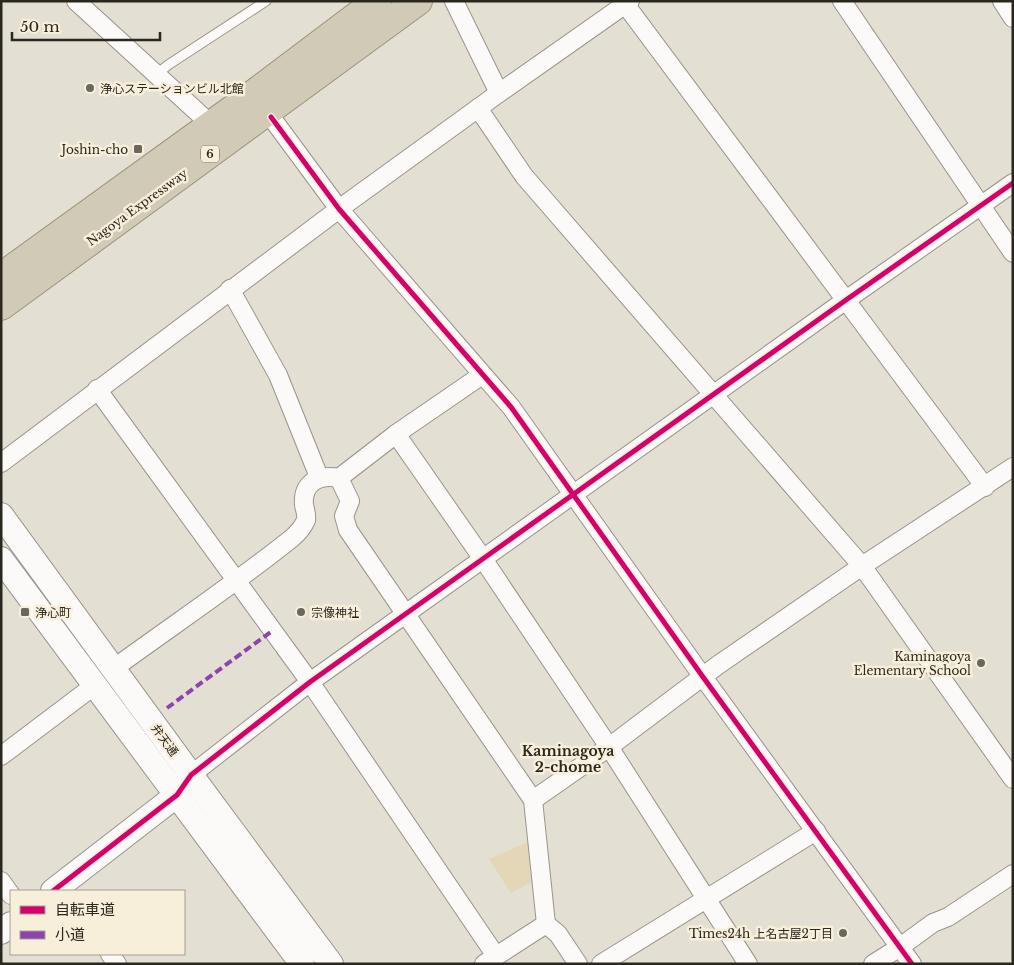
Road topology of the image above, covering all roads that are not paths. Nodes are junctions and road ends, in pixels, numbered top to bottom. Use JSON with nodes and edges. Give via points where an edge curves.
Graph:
{"nodes":[{"id":1,"x":266,"y":1,"type":"edge"},
{"id":2,"x":377,"y":1,"type":"edge"},
{"id":3,"x":418,"y":1,"type":"edge"},
{"id":4,"x":454,"y":1,"type":"edge"},
{"id":5,"x":842,"y":1,"type":"edge"},
{"id":6,"x":1002,"y":1,"type":"edge"},
{"id":7,"x":81,"y":3,"type":"edge"},
{"id":8,"x":628,"y":3,"type":"edge"},
{"id":9,"x":1013,"y":18,"type":"edge"},
{"id":10,"x":157,"y":74,"type":"junction"},
{"id":11,"x":499,"y":93,"type":"junction"},
{"id":12,"x":478,"y":108,"type":"junction"},
{"id":13,"x":271,"y":117,"type":"dead end"},
{"id":14,"x":205,"y":119,"type":"dead end"},
{"id":15,"x":1013,"y":183,"type":"edge"},
{"id":16,"x":981,"y":206,"type":"junction"},
{"id":17,"x":339,"y":209,"type":"junction"},
{"id":18,"x":1013,"y":252,"type":"edge"},
{"id":19,"x":1,"y":277,"type":"edge"},
{"id":20,"x":230,"y":289,"type":"junction"},
{"id":21,"x":846,"y":300,"type":"junction"},
{"id":22,"x":1,"y":306,"type":"edge"},
{"id":23,"x":482,"y":375,"type":"junction"},
{"id":24,"x":97,"y":389,"type":"junction"},
{"id":25,"x":712,"y":395,"type":"junction"},
{"id":26,"x":396,"y":434,"type":"junction"},
{"id":27,"x":1,"y":463,"type":"edge"},
{"id":28,"x":1013,"y":467,"type":"edge"},
{"id":29,"x":319,"y":477,"type":"junction"},
{"id":30,"x":339,"y":478,"type":"junction"},
{"id":31,"x":985,"y":486,"type":"junction"},
{"id":32,"x":574,"y":495,"type":"junction"},
{"id":33,"x":1,"y":515,"type":"edge"},
{"id":34,"x":483,"y":558,"type":"junction"},
{"id":35,"x":1,"y":559,"type":"edge"},
{"id":36,"x":862,"y":566,"type":"junction"},
{"id":37,"x":236,"y":581,"type":"junction"},
{"id":38,"x":406,"y":614,"type":"junction"},
{"id":39,"x":113,"y":669,"type":"junction"},
{"id":40,"x":703,"y":677,"type":"junction"},
{"id":41,"x":310,"y":682,"type":"junction"},
{"id":42,"x":95,"y":686,"type":"junction"},
{"id":43,"x":609,"y":747,"type":"junction"},
{"id":44,"x":1,"y":756,"type":"edge"},
{"id":45,"x":191,"y":775,"type":"junction"},
{"id":46,"x":1013,"y":779,"type":"edge"},
{"id":47,"x":177,"y":795,"type":"junction"},
{"id":48,"x":533,"y":800,"type":"junction"},
{"id":49,"x":816,"y":832,"type":"junction"},
{"id":50,"x":1013,"y":874,"type":"edge"},
{"id":51,"x":1,"y":881,"type":"edge"},
{"id":52,"x":59,"y":890,"type":"edge"},
{"id":53,"x":10,"y":894,"type":"edge"},
{"id":54,"x":706,"y":900,"type":"junction"},
{"id":55,"x":546,"y":924,"type":"junction"},
{"id":56,"x":900,"y":947,"type":"junction"},
{"id":57,"x":490,"y":960,"type":"edge"},
{"id":58,"x":302,"y":964,"type":"edge"},
{"id":59,"x":331,"y":964,"type":"edge"},
{"id":60,"x":578,"y":964,"type":"edge"},
{"id":61,"x":601,"y":964,"type":"edge"},
{"id":62,"x":748,"y":964,"type":"edge"},
{"id":63,"x":873,"y":964,"type":"edge"},
{"id":64,"x":912,"y":964,"type":"edge"}],
"edges":[{"from":1,"to":10,"type":"lane"},
{"from":2,"to":19,"type":"highway","name":"Nagoya Expressway","number":"6"},
{"from":3,"to":22,"type":"highway","name":"Nagoya Expressway","number":"6"},
{"from":4,"to":11,"type":"street"},
{"from":5,"to":16,"type":"street"},
{"from":6,"to":9,"type":"street"},
{"from":7,"to":10,"type":"street"},
{"from":8,"to":11,"type":"street"},
{"from":8,"to":21,"type":"street"},
{"from":10,"to":14,"type":"street"},
{"from":11,"to":12,"type":"street"},
{"from":12,"to":17,"type":"street"},
{"from":12,"to":25,"type":"street","via":[[524,176]]},
{"from":13,"to":17,"type":"street"},
{"from":15,"to":16,"type":"street"},
{"from":16,"to":18,"type":"street"},
{"from":16,"to":21,"type":"street"},
{"from":17,"to":20,"type":"street"},
{"from":17,"to":23,"type":"street"},
{"from":20,"to":24,"type":"street"},
{"from":20,"to":29,"type":"street","via":[[278,375]]},
{"from":21,"to":25,"type":"street"},
{"from":21,"to":31,"type":"street"},
{"from":23,"to":26,"type":"street"},
{"from":23,"to":32,"type":"street","via":[[511,407]]},
{"from":24,"to":27,"type":"street"},
{"from":24,"to":37,"type":"street"},
{"from":25,"to":32,"type":"street"},
{"from":25,"to":36,"type":"street"},
{"from":26,"to":30,"type":"street"},
{"from":26,"to":34,"type":"street"},
{"from":28,"to":31,"type":"street"},
{"from":29,"to":30,"type":"street"},
{"from":29,"to":37,"type":"street","via":[[307,487],[304,502],[307,518],[298,533]]},
{"from":30,"to":38,"type":"street","via":[[350,501],[344,516],[348,530]]},
{"from":31,"to":36,"type":"street"},
{"from":32,"to":34,"type":"street"},
{"from":32,"to":40,"type":"street"},
{"from":33,"to":39,"type":"street","name":"弁天通"},
{"from":34,"to":38,"type":"street"},
{"from":34,"to":43,"type":"street"},
{"from":35,"to":42,"type":"street","name":"弁天通"},
{"from":36,"to":40,"type":"street"},
{"from":36,"to":46,"type":"street"},
{"from":37,"to":39,"type":"street"},
{"from":37,"to":41,"type":"street"},
{"from":38,"to":41,"type":"street"},
{"from":38,"to":48,"type":"street"},
{"from":39,"to":45,"type":"street","name":"弁天通"},
{"from":40,"to":43,"type":"street"},
{"from":40,"to":49,"type":"street"},
{"from":41,"to":45,"type":"street"},
{"from":41,"to":57,"type":"street"},
{"from":42,"to":44,"type":"street"},
{"from":42,"to":47,"type":"street","name":"弁天通"},
{"from":43,"to":48,"type":"street"},
{"from":43,"to":54,"type":"street"},
{"from":45,"to":47,"type":"street"},
{"from":45,"to":59,"type":"street","name":"弁天通"},
{"from":47,"to":52,"type":"street"},
{"from":47,"to":58,"type":"street","name":"弁天通"},
{"from":48,"to":55,"type":"street"},
{"from":49,"to":54,"type":"street"},
{"from":49,"to":56,"type":"street"},
{"from":50,"to":56,"type":"street"},
{"from":51,"to":53,"type":"street"},
{"from":54,"to":61,"type":"street"},
{"from":54,"to":62,"type":"street"},
{"from":55,"to":57,"type":"street"},
{"from":55,"to":60,"type":"street","via":[[558,934]]},
{"from":56,"to":63,"type":"street"},
{"from":56,"to":64,"type":"street"}]}
